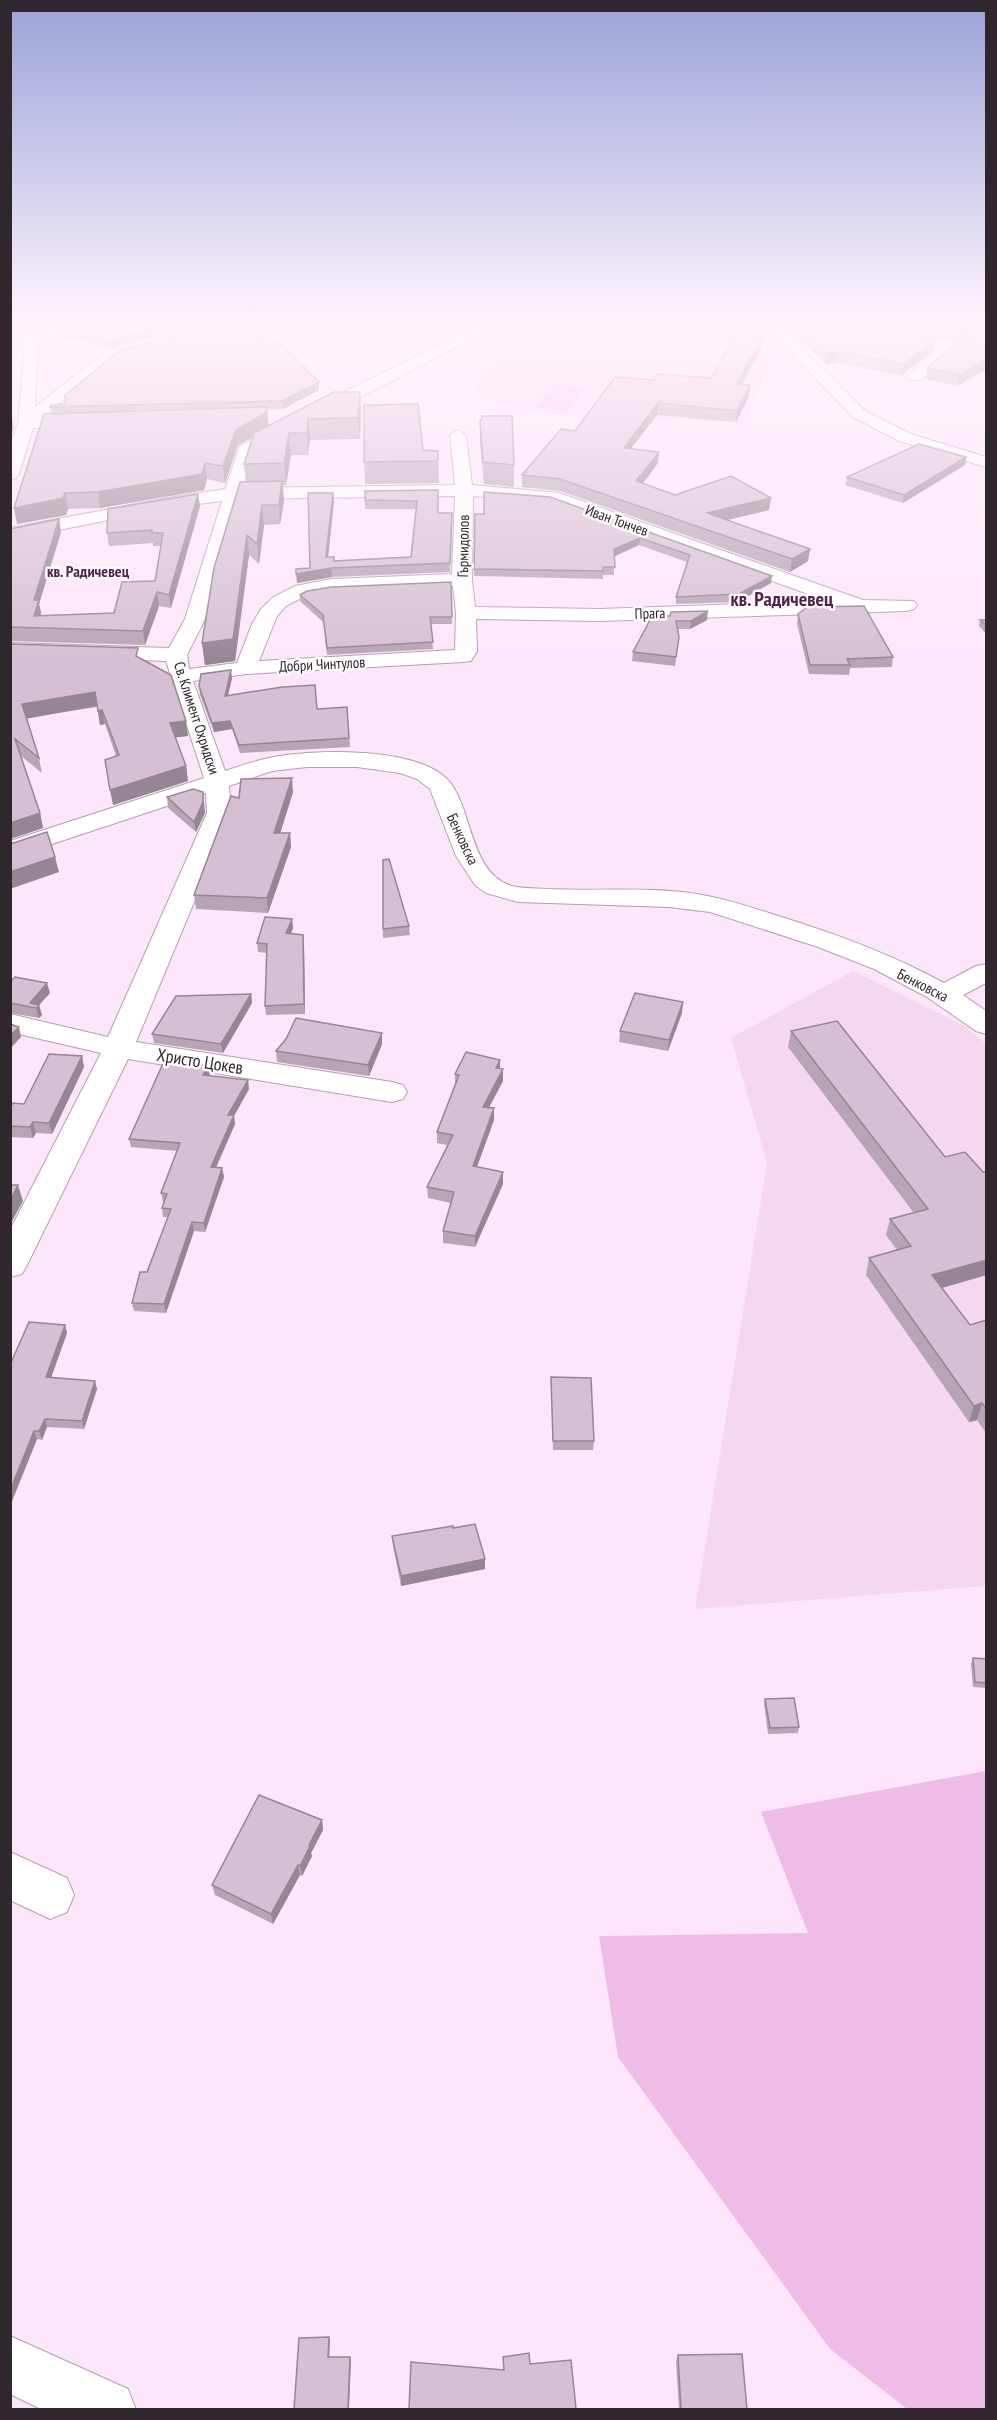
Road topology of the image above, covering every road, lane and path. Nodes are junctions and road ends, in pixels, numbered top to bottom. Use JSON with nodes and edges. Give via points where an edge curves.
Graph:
{"nodes":[{"id":1,"x":22,"y":437,"type":"edge"},
{"id":2,"x":262,"y":437,"type":"edge"},
{"id":3,"x":458,"y":437,"type":"edge"},
{"id":4,"x":908,"y":437,"type":"edge"},
{"id":5,"x":987,"y":462,"type":"edge"},
{"id":6,"x":10,"y":474,"type":"edge"},
{"id":7,"x":464,"y":490,"type":"junction"},
{"id":8,"x":231,"y":494,"type":"junction"},
{"id":9,"x":10,"y":534,"type":"edge"},
{"id":10,"x":462,"y":580,"type":"junction"},
{"id":11,"x":857,"y":605,"type":"junction"},
{"id":12,"x":907,"y":605,"type":"dead end"},
{"id":13,"x":465,"y":613,"type":"junction"},
{"id":14,"x":10,"y":649,"type":"edge"},
{"id":15,"x":463,"y":656,"type":"joint"},
{"id":16,"x":179,"y":665,"type":"junction"},
{"id":17,"x":246,"y":668,"type":"junction"},
{"id":18,"x":217,"y":781,"type":"junction"},
{"id":19,"x":10,"y":849,"type":"edge"},
{"id":20,"x":987,"y":972,"type":"edge"},
{"id":21,"x":942,"y":992,"type":"junction"},
{"id":22,"x":10,"y":1023,"type":"edge"},
{"id":23,"x":987,"y":1025,"type":"edge"},
{"id":24,"x":118,"y":1047,"type":"junction"},
{"id":25,"x":392,"y":1092,"type":"dead end"},
{"id":26,"x":10,"y":1265,"type":"edge"},
{"id":27,"x":10,"y":2364,"type":"edge"},
{"id":28,"x":107,"y":2409,"type":"edge"}],
"edges":[{"from":1,"to":6,"type":"street"},
{"from":2,"to":8,"type":"street","name":"Св. Климент Охридски","via":[[246,450]]},
{"from":3,"to":7,"type":"street","name":"Гърмидолов"},
{"from":4,"to":5,"type":"street"},
{"from":7,"to":8,"type":"street","name":"Иван Тончев"},
{"from":7,"to":10,"type":"street","name":"Гърмидолов"},
{"from":7,"to":11,"type":"street","name":"Иван Тончев","via":[[553,497]]},
{"from":8,"to":9,"type":"street","name":"Иван Тончев"},
{"from":8,"to":16,"type":"street","name":"Св. Климент Охридски"},
{"from":10,"to":13,"type":"street","name":"Гърмидолов"},
{"from":10,"to":17,"type":"street","via":[[332,585],[302,590],[268,613]]},
{"from":11,"to":12,"type":"street","name":"Прага"},
{"from":11,"to":13,"type":"street","name":"Прага","via":[[600,615]]},
{"from":13,"to":15,"type":"street","name":"Гърмидолов"},
{"from":14,"to":16,"type":"street","name":"Добри Чинтулов"},
{"from":15,"to":17,"type":"street","name":"Добри Чинтулов"},
{"from":16,"to":17,"type":"street","name":"Добри Чинтулов"},
{"from":16,"to":18,"type":"street","name":"Св. Климент Охридски"},
{"from":18,"to":19,"type":"street","name":"Бенковска"},
{"from":18,"to":21,"type":"street","name":"Бенковска","via":[[292,760],[337,758],[402,765],[439,785],[469,855],[483,877],[507,893],[710,904],[837,943]]},
{"from":18,"to":24,"type":"street","name":"Св. Климент Охридски","via":[[219,813],[214,829]]},
{"from":20,"to":21,"type":"street"},
{"from":21,"to":23,"type":"street","name":"Бенковска"},
{"from":22,"to":24,"type":"street","name":"Христо Цокев"},
{"from":24,"to":25,"type":"street","name":"Христо Цокев"},
{"from":24,"to":26,"type":"street","name":"Св. Климент Охридски"},
{"from":27,"to":28,"type":"street"}]}
